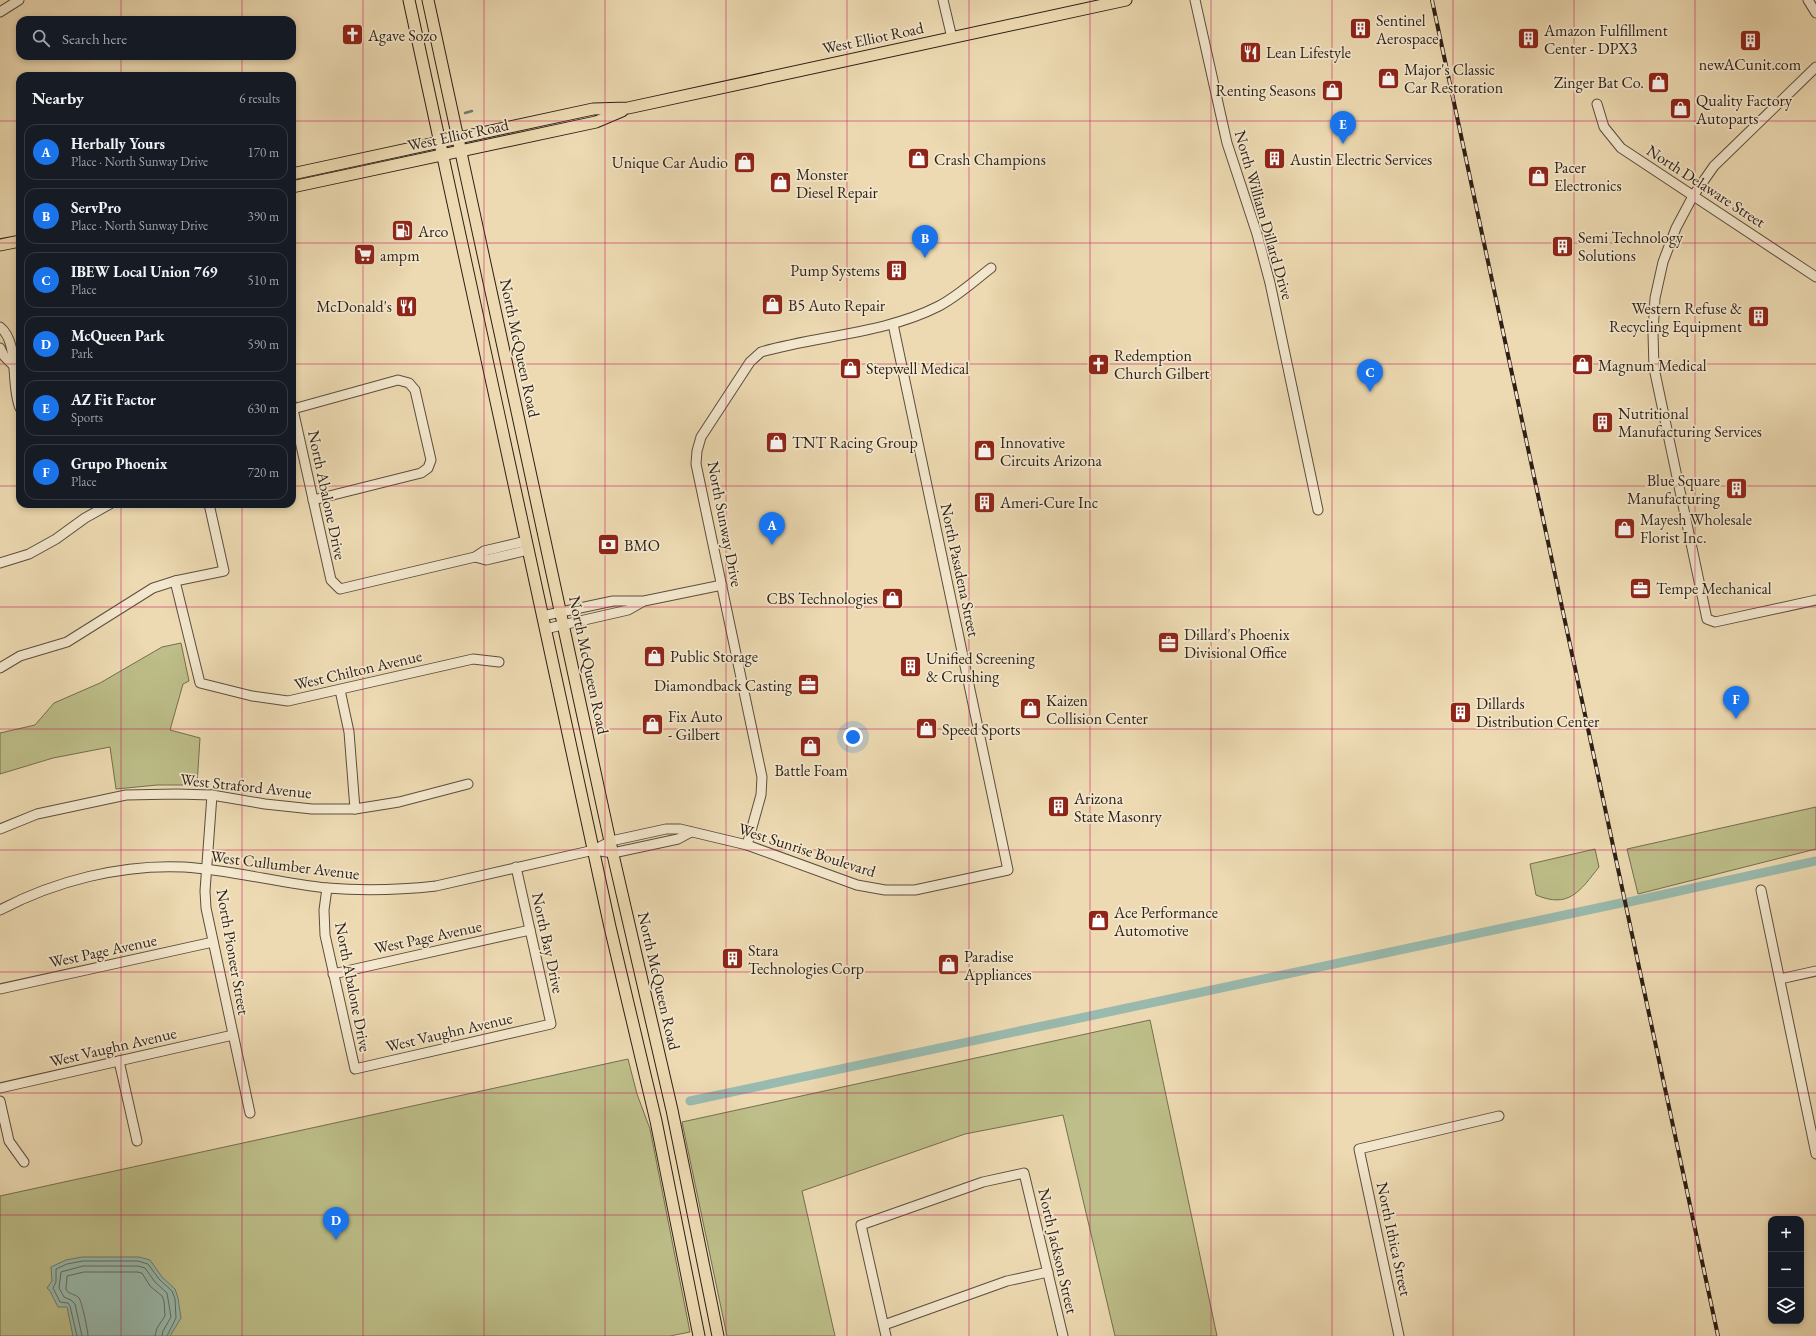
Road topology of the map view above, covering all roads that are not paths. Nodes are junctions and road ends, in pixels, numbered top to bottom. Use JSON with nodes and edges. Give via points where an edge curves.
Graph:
{"nodes":[{"id":1,"x":19,"y":0,"type":"edge"},
{"id":2,"x":409,"y":0,"type":"edge"},
{"id":3,"x":428,"y":0,"type":"edge"},
{"id":4,"x":943,"y":0,"type":"edge"},
{"id":5,"x":1126,"y":0,"type":"edge"},
{"id":6,"x":1195,"y":0,"type":"edge"},
{"id":7,"x":1808,"y":0,"type":"edge"},
{"id":8,"x":0,"y":12,"type":"edge"},
{"id":9,"x":1816,"y":13,"type":"edge"},
{"id":10,"x":952,"y":38,"type":"junction"},
{"id":11,"x":1816,"y":67,"type":"edge"},
{"id":12,"x":1597,"y":104,"type":"dead end"},
{"id":13,"x":628,"y":108,"type":"junction"},
{"id":14,"x":458,"y":138,"type":"junction"},
{"id":15,"x":440,"y":142,"type":"junction"},
{"id":16,"x":461,"y":151,"type":"junction"},
{"id":17,"x":443,"y":155,"type":"junction"},
{"id":18,"x":296,"y":173,"type":"edge"},
{"id":19,"x":296,"y":186,"type":"edge"},
{"id":20,"x":1693,"y":196,"type":"junction"},
{"id":21,"x":16,"y":242,"type":"edge"},
{"id":22,"x":0,"y":245,"type":"edge"},
{"id":23,"x":990,"y":268,"type":"dead end"},
{"id":24,"x":1816,"y":277,"type":"edge"},
{"id":25,"x":893,"y":324,"type":"junction"},
{"id":26,"x":0,"y":327,"type":"edge"},
{"id":27,"x":10,"y":345,"type":"junction"},
{"id":28,"x":1,"y":349,"type":"edge"},
{"id":29,"x":12,"y":365,"type":"junction"},
{"id":30,"x":512,"y":385,"type":"junction"},
{"id":31,"x":16,"y":386,"type":"edge"},
{"id":32,"x":493,"y":389,"type":"junction"},
{"id":33,"x":296,"y":406,"type":"edge"},
{"id":34,"x":296,"y":425,"type":"edge"},
{"id":35,"x":313,"y":500,"type":"junction"},
{"id":36,"x":103,"y":508,"type":"edge"},
{"id":37,"x":210,"y":508,"type":"edge"},
{"id":38,"x":1318,"y":510,"type":"dead end"},
{"id":39,"x":527,"y":545,"type":"junction"},
{"id":40,"x":0,"y":563,"type":"edge"},
{"id":41,"x":175,"y":581,"type":"junction"},
{"id":42,"x":722,"y":585,"type":"junction"},
{"id":43,"x":1816,"y":600,"type":"edge"},
{"id":44,"x":644,"y":601,"type":"junction"},
{"id":45,"x":561,"y":612,"type":"junction"},
{"id":46,"x":542,"y":616,"type":"junction"},
{"id":47,"x":564,"y":625,"type":"junction"},
{"id":48,"x":545,"y":629,"type":"junction"},
{"id":49,"x":499,"y":662,"type":"dead end"},
{"id":50,"x":0,"y":668,"type":"edge"},
{"id":51,"x":340,"y":690,"type":"junction"},
{"id":52,"x":468,"y":784,"type":"dead end"},
{"id":53,"x":212,"y":795,"type":"junction"},
{"id":54,"x":355,"y":809,"type":"junction"},
{"id":55,"x":0,"y":829,"type":"edge"},
{"id":56,"x":691,"y":832,"type":"junction"},
{"id":57,"x":610,"y":842,"type":"junction"},
{"id":58,"x":747,"y":845,"type":"junction"},
{"id":59,"x":594,"y":850,"type":"junction"},
{"id":60,"x":613,"y":853,"type":"junction"},
{"id":61,"x":516,"y":867,"type":"junction"},
{"id":62,"x":206,"y":869,"type":"junction"},
{"id":63,"x":1008,"y":870,"type":"joint"},
{"id":64,"x":327,"y":888,"type":"junction"},
{"id":65,"x":1761,"y":890,"type":"dead end"},
{"id":66,"x":0,"y":910,"type":"edge"},
{"id":67,"x":530,"y":930,"type":"junction"},
{"id":68,"x":213,"y":942,"type":"junction"},
{"id":69,"x":1816,"y":971,"type":"edge"},
{"id":70,"x":333,"y":974,"type":"junction"},
{"id":71,"x":1780,"y":979,"type":"junction"},
{"id":72,"x":0,"y":989,"type":"edge"},
{"id":73,"x":551,"y":1024,"type":"joint"},
{"id":74,"x":233,"y":1035,"type":"junction"},
{"id":75,"x":119,"y":1061,"type":"junction"},
{"id":76,"x":355,"y":1069,"type":"joint"},
{"id":77,"x":0,"y":1088,"type":"edge"},
{"id":78,"x":0,"y":1101,"type":"edge"},
{"id":79,"x":672,"y":1110,"type":"junction"},
{"id":80,"x":250,"y":1113,"type":"dead end"},
{"id":81,"x":654,"y":1113,"type":"junction"},
{"id":82,"x":1499,"y":1116,"type":"dead end"},
{"id":83,"x":137,"y":1141,"type":"dead end"},
{"id":84,"x":1816,"y":1154,"type":"edge"},
{"id":85,"x":24,"y":1162,"type":"dead end"},
{"id":86,"x":1048,"y":1272,"type":"junction"},
{"id":87,"x":710,"y":1296,"type":"junction"},
{"id":88,"x":691,"y":1300,"type":"junction"},
{"id":89,"x":884,"y":1325,"type":"junction"},
{"id":90,"x":698,"y":1336,"type":"edge"},
{"id":91,"x":718,"y":1336,"type":"edge"},
{"id":92,"x":886,"y":1336,"type":"edge"},
{"id":93,"x":1063,"y":1336,"type":"edge"},
{"id":94,"x":1399,"y":1336,"type":"edge"}],
"edges":[{"from":1,"to":8,"type":"street"},
{"from":2,"to":15,"type":"main road"},
{"from":3,"to":14,"type":"main road","name":"North McQueen Road"},
{"from":4,"to":10,"type":"street"},
{"from":5,"to":10,"type":"main road","name":"West Elliot Road"},
{"from":6,"to":38,"type":"street","name":"North William Dillard Drive","via":[[1227,143],[1270,283]]},
{"from":7,"to":9,"type":"street"},
{"from":10,"to":13,"type":"main road","name":"West Elliot Road"},
{"from":11,"to":20,"type":"street","via":[[1714,166]]},
{"from":12,"to":20,"type":"street","name":"North Delaware Street","via":[[1604,127],[1621,148]]},
{"from":13,"to":14,"type":"main road","name":"West Elliot Road","via":[[593,109]]},
{"from":13,"to":16,"type":"main road","name":"West Elliot Road","via":[[596,122]]},
{"from":14,"to":15,"type":"main road","name":"West Elliot Road"},
{"from":14,"to":16,"type":"main road","name":"North McQueen Road"},
{"from":15,"to":17,"type":"main road"},
{"from":15,"to":18,"type":"main road","name":"West Elliot Road"},
{"from":16,"to":17,"type":"main road","name":"West Elliot Road"},
{"from":16,"to":30,"type":"main road","name":"North McQueen Road"},
{"from":17,"to":19,"type":"main road","name":"West Elliot Road"},
{"from":17,"to":32,"type":"main road"},
{"from":20,"to":24,"type":"street","name":"North Delaware Street"},
{"from":20,"to":43,"type":"street","via":[[1676,228],[1663,262],[1655,298],[1654,368],[1708,619],[1715,622]]},
{"from":21,"to":22,"type":"main road"},
{"from":23,"to":25,"type":"street","name":"North Sunway Drive","via":[[939,306]]},
{"from":25,"to":42,"type":"street","name":"North Sunway Drive","via":[[761,352],[750,362],[701,437],[697,451],[696,464]]},
{"from":25,"to":63,"type":"street","name":"North Pasadena Street"},
{"from":26,"to":27,"type":"street"},
{"from":27,"to":28,"type":"street"},
{"from":27,"to":29,"type":"street","via":[[13,351]]},
{"from":28,"to":29,"type":"street"},
{"from":29,"to":31,"type":"street"},
{"from":30,"to":32,"type":"main road"},
{"from":30,"to":45,"type":"main road","name":"North McQueen Road"},
{"from":32,"to":39,"type":"main road"},
{"from":33,"to":35,"type":"street","via":[[398,380],[409,383],[415,390],[431,460],[428,468],[421,472]]},
{"from":34,"to":35,"type":"street","name":"North Abalone Drive"},
{"from":35,"to":39,"type":"street","name":"North Abalone Drive","via":[[331,580],[340,589],[475,557],[484,551],[492,554]]},
{"from":36,"to":40,"type":"street","via":[[29,554]]},
{"from":37,"to":41,"type":"street","via":[[224,571]]},
{"from":39,"to":46,"type":"main road"},
{"from":41,"to":50,"type":"street","via":[[153,588],[67,642],[20,656]]},
{"from":41,"to":51,"type":"street","name":"West Chilton Avenue","via":[[200,683],[252,696],[288,701]]},
{"from":42,"to":44,"type":"street"},
{"from":42,"to":58,"type":"street","name":"North Sunway Drive","via":[[762,777],[761,795]]},
{"from":44,"to":45,"type":"street","via":[[613,601]]},
{"from":44,"to":47,"type":"street","via":[[628,610]]},
{"from":45,"to":46,"type":"street"},
{"from":45,"to":47,"type":"main road","name":"North McQueen Road"},
{"from":46,"to":48,"type":"main road"},
{"from":47,"to":48,"type":"street"},
{"from":47,"to":57,"type":"main road","name":"North McQueen Road"},
{"from":48,"to":59,"type":"main road"},
{"from":49,"to":51,"type":"street","name":"West Chilton Avenue","via":[[473,659]]},
{"from":51,"to":54,"type":"street","via":[[349,732]]},
{"from":52,"to":54,"type":"street","name":"West Straford Avenue","via":[[399,802]]},
{"from":53,"to":54,"type":"street","name":"West Straford Avenue","via":[[312,809]]},
{"from":53,"to":55,"type":"street","name":"West Straford Avenue","via":[[126,795],[37,814]]},
{"from":53,"to":62,"type":"street","name":"North Pioneer Street"},
{"from":56,"to":57,"type":"street","name":"West Sunrise Boulevard","via":[[666,829]]},
{"from":56,"to":58,"type":"street","name":"West Sunrise Boulevard"},
{"from":56,"to":60,"type":"street","via":[[678,840]]},
{"from":57,"to":59,"type":"street","name":"West Sunrise Boulevard"},
{"from":57,"to":60,"type":"main road","name":"North McQueen Road"},
{"from":58,"to":63,"type":"street","name":"West Sunrise Boulevard","via":[[857,885],[885,890],[915,890]]},
{"from":59,"to":60,"type":"street"},
{"from":59,"to":61,"type":"street","name":"West Cullumber Avenue"},
{"from":59,"to":81,"type":"main road"},
{"from":60,"to":79,"type":"main road","name":"North McQueen Road"},
{"from":61,"to":64,"type":"street","name":"West Cullumber Avenue","via":[[413,889]]},
{"from":61,"to":67,"type":"street","name":"North Bay Drive"},
{"from":62,"to":64,"type":"street","name":"West Cullumber Avenue"},
{"from":62,"to":66,"type":"street","name":"West Cullumber Avenue","via":[[181,867],[108,872],[47,889]]},
{"from":62,"to":68,"type":"street","name":"North Pioneer Street","via":[[204,891]]},
{"from":64,"to":70,"type":"street","name":"North Abalone Drive","via":[[324,910],[325,935]]},
{"from":65,"to":71,"type":"street"},
{"from":67,"to":70,"type":"street","name":"West Page Avenue"},
{"from":67,"to":73,"type":"street","name":"North Bay Drive"},
{"from":68,"to":72,"type":"street","name":"West Page Avenue"},
{"from":68,"to":74,"type":"street","name":"North Pioneer Street"},
{"from":69,"to":71,"type":"street"},
{"from":70,"to":76,"type":"street","name":"North Abalone Drive"},
{"from":71,"to":84,"type":"street"},
{"from":73,"to":76,"type":"street","name":"West Vaughn Avenue"},
{"from":74,"to":75,"type":"street","name":"West Vaughn Avenue"},
{"from":74,"to":80,"type":"street","name":"North Pioneer Street"},
{"from":75,"to":77,"type":"street","name":"West Vaughn Avenue"},
{"from":75,"to":83,"type":"street"},
{"from":78,"to":85,"type":"street","via":[[9,1142]]},
{"from":79,"to":81,"type":"main road"},
{"from":79,"to":87,"type":"main road","name":"North McQueen Road"},
{"from":81,"to":88,"type":"main road"},
{"from":82,"to":94,"type":"street","name":"North Ithica Street","via":[[1359,1149]]},
{"from":86,"to":89,"type":"street","via":[[1007,1281]]},
{"from":86,"to":89,"type":"street","name":"North Jackson Street","via":[[1024,1173],[983,1182],[861,1225]]},
{"from":86,"to":93,"type":"street","name":"North Jackson Street"},
{"from":87,"to":88,"type":"main road"},
{"from":87,"to":91,"type":"main road","name":"North McQueen Road"},
{"from":88,"to":90,"type":"main road"},
{"from":89,"to":92,"type":"street"}]}
